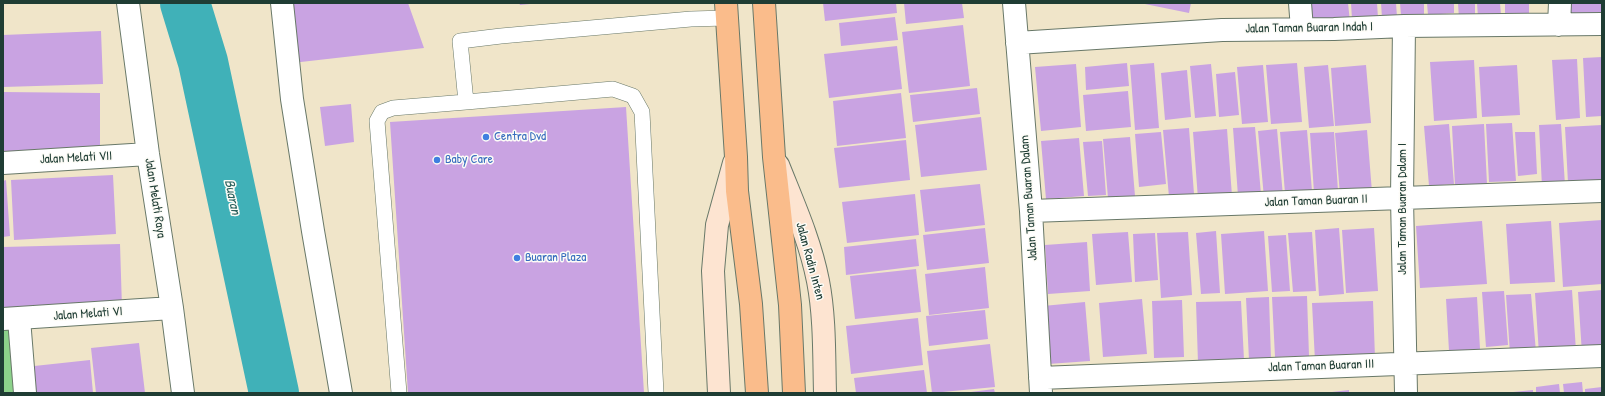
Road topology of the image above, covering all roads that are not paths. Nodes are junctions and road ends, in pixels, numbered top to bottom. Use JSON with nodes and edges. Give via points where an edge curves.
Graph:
{"nodes":[{"id":1,"x":128,"y":3,"type":"edge"},
{"id":2,"x":282,"y":3,"type":"edge"},
{"id":3,"x":764,"y":3,"type":"edge"},
{"id":4,"x":1014,"y":3,"type":"edge"},
{"id":5,"x":1300,"y":3,"type":"edge"},
{"id":6,"x":1560,"y":3,"type":"edge"},
{"id":7,"x":726,"y":10,"type":"edge"},
{"id":8,"x":1602,"y":24,"type":"edge"},
{"id":9,"x":1559,"y":25,"type":"junction"},
{"id":10,"x":1404,"y":26,"type":"junction"},
{"id":11,"x":1302,"y":29,"type":"junction"},
{"id":12,"x":1017,"y":43,"type":"junction"},
{"id":13,"x":466,"y":102,"type":"junction"},
{"id":14,"x":148,"y":154,"type":"junction"},
{"id":15,"x":736,"y":157,"type":"junction"},
{"id":16,"x":774,"y":157,"type":"junction"},
{"id":17,"x":3,"y":163,"type":"edge"},
{"id":18,"x":1602,"y":191,"type":"edge"},
{"id":19,"x":1402,"y":198,"type":"junction"},
{"id":20,"x":1031,"y":211,"type":"junction"},
{"id":21,"x":172,"y":308,"type":"junction"},
{"id":22,"x":11,"y":319,"type":"edge"},
{"id":23,"x":1602,"y":356,"type":"edge"},
{"id":24,"x":1406,"y":363,"type":"junction"},
{"id":25,"x":1040,"y":385,"type":"edge"},
{"id":26,"x":25,"y":393,"type":"edge"},
{"id":27,"x":183,"y":393,"type":"edge"},
{"id":28,"x":341,"y":393,"type":"edge"},
{"id":29,"x":399,"y":393,"type":"edge"},
{"id":30,"x":656,"y":393,"type":"edge"},
{"id":31,"x":719,"y":393,"type":"edge"},
{"id":32,"x":757,"y":393,"type":"edge"},
{"id":33,"x":794,"y":393,"type":"edge"},
{"id":34,"x":825,"y":393,"type":"edge"},
{"id":35,"x":1406,"y":393,"type":"edge"}],
"edges":[{"from":1,"to":14,"type":"street","name":"Jalan Melati Raya"},
{"from":2,"to":28,"type":"street","via":[[292,99]]},
{"from":3,"to":16,"type":"main road","name":"Jalan Radin Inten"},
{"from":4,"to":12,"type":"street","name":"Jalan Taman Buaran Dalam"},
{"from":5,"to":11,"type":"street"},
{"from":6,"to":9,"type":"street"},
{"from":7,"to":13,"type":"lane","via":[[669,21],[460,41]]},
{"from":7,"to":15,"type":"main road"},
{"from":8,"to":9,"type":"street","name":"Jalan Taman Buaran Indah I"},
{"from":9,"to":10,"type":"street","name":"Jalan Taman Buaran Indah I"},
{"from":10,"to":11,"type":"street","name":"Jalan Taman Buaran Indah I"},
{"from":10,"to":19,"type":"street","name":"Jalan Taman Buaran Dalam I"},
{"from":11,"to":12,"type":"street","name":"Jalan Taman Buaran Indah I","via":[[1222,30]]},
{"from":12,"to":20,"type":"street","name":"Jalan Taman Buaran Dalam"},
{"from":13,"to":29,"type":"lane","via":[[393,108],[382,112],[377,121]]},
{"from":13,"to":30,"type":"lane","via":[[613,89],[633,96],[642,112]]},
{"from":14,"to":17,"type":"street","name":"Jalan Melati VII"},
{"from":14,"to":21,"type":"street","name":"Jalan Melati Raya"},
{"from":15,"to":31,"type":"street","via":[[717,225],[713,271]]},
{"from":15,"to":32,"type":"main road","via":[[737,191],[751,304]]},
{"from":16,"to":33,"type":"main road","name":"Jalan Radin Inten","via":[[790,305]]},
{"from":16,"to":34,"type":"street","name":"Jalan Radin Inten","via":[[805,233],[818,280]]},
{"from":18,"to":19,"type":"street","name":"Jalan Taman Buaran II"},
{"from":19,"to":20,"type":"street","name":"Jalan Taman Buaran II"},
{"from":19,"to":24,"type":"street","name":"Jalan Taman Buaran Dalam I"},
{"from":20,"to":25,"type":"street","name":"Jalan Taman Buaran Dalam"},
{"from":21,"to":22,"type":"street","name":"Jalan Melati VI"},
{"from":21,"to":27,"type":"street","name":"Jalan Melati Raya"},
{"from":22,"to":26,"type":"street"},
{"from":23,"to":24,"type":"street","name":"Jalan Taman Buaran III"},
{"from":24,"to":25,"type":"street","name":"Jalan Taman Buaran III"},
{"from":24,"to":35,"type":"street","name":"Jalan Taman Buaran Dalam I"}]}
